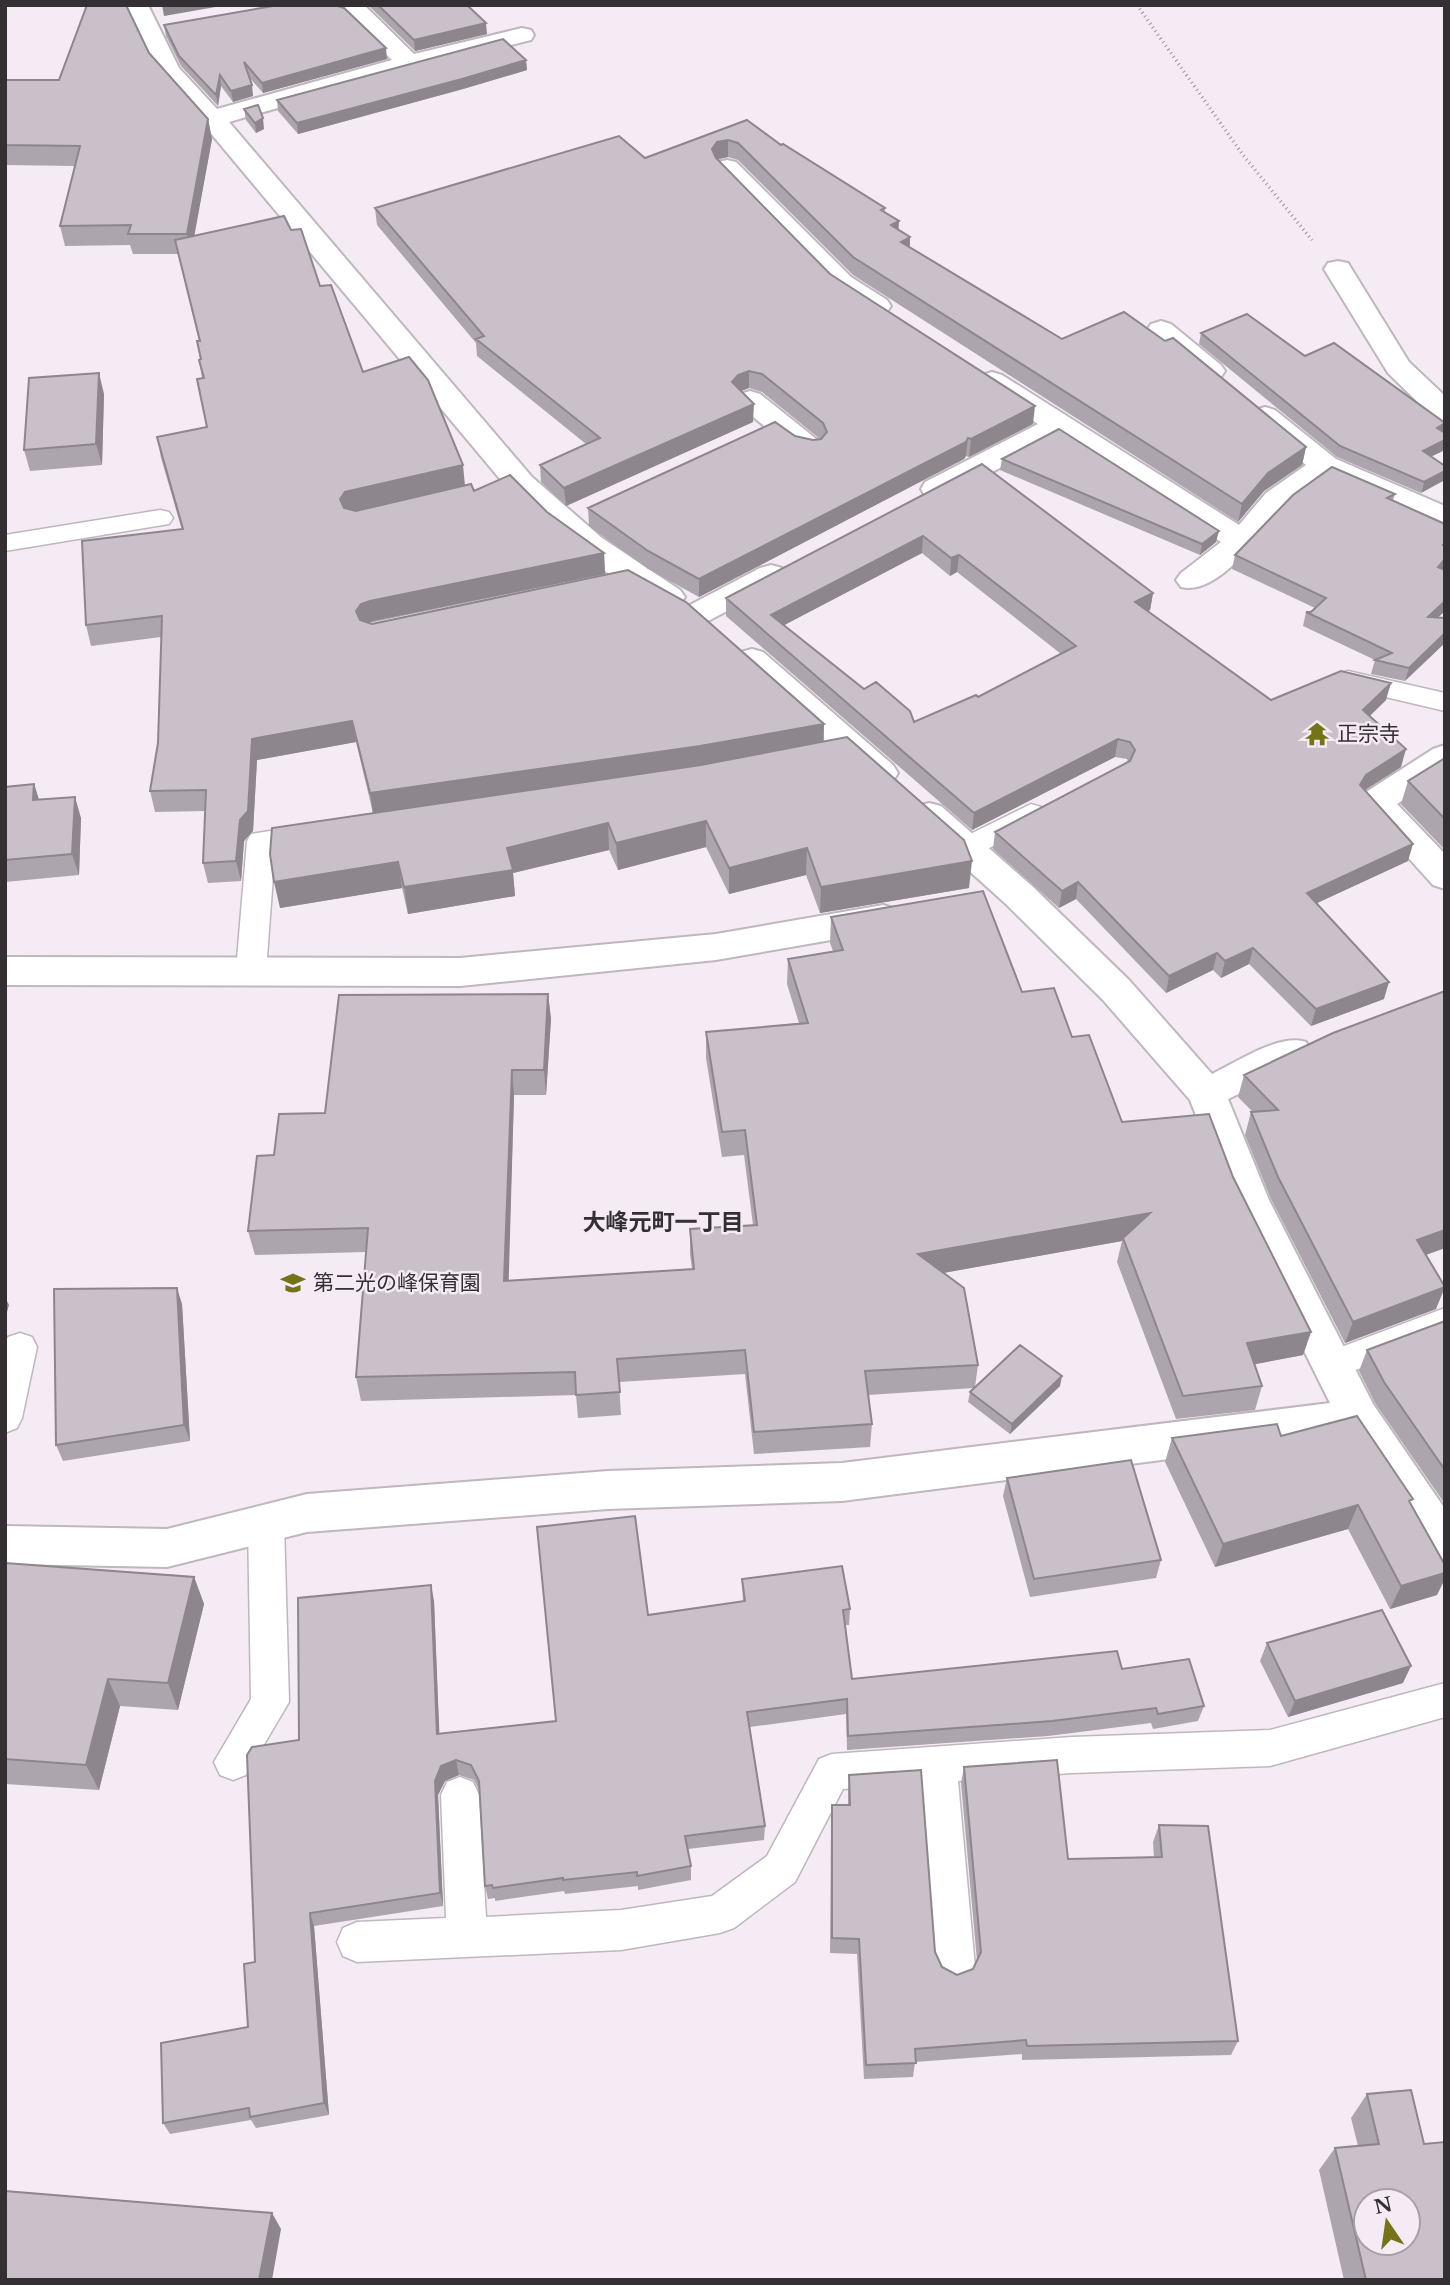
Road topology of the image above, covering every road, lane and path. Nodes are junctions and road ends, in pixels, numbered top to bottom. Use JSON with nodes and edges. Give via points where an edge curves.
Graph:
{"nodes":[{"id":1,"x":331,"y":5,"type":"edge"},
{"id":2,"x":1137,"y":5,"type":"edge"},
{"id":3,"x":153,"y":19,"type":"edge"},
{"id":4,"x":522,"y":35,"type":"dead end"},
{"id":5,"x":409,"y":62,"type":"junction"},
{"id":6,"x":212,"y":119,"type":"junction"},
{"id":7,"x":727,"y":168,"type":"edge"},
{"id":8,"x":1338,"y":269,"type":"joint"},
{"id":9,"x":898,"y":320,"type":"edge"},
{"id":10,"x":1161,"y":330,"type":"dead end"},
{"id":11,"x":967,"y":365,"type":"edge"},
{"id":12,"x":750,"y":400,"type":"edge"},
{"id":13,"x":1445,"y":413,"type":"edge"},
{"id":14,"x":1059,"y":425,"type":"junction"},
{"id":15,"x":809,"y":448,"type":"edge"},
{"id":16,"x":1325,"y":466,"type":"junction"},
{"id":17,"x":915,"y":500,"type":"edge"},
{"id":18,"x":160,"y":517,"type":"dead end"},
{"id":19,"x":1445,"y":518,"type":"edge"},
{"id":20,"x":1242,"y":541,"type":"junction"},
{"id":21,"x":5,"y":543,"type":"edge"},
{"id":22,"x":795,"y":563,"type":"edge"},
{"id":23,"x":1192,"y":580,"type":"dead end"},
{"id":24,"x":716,"y":628,"type":"junction"},
{"id":25,"x":1347,"y":680,"type":"edge"},
{"id":26,"x":1445,"y":702,"type":"edge"},
{"id":27,"x":855,"y":750,"type":"junction"},
{"id":28,"x":816,"y":757,"type":"edge"},
{"id":29,"x":1445,"y":757,"type":"edge"},
{"id":30,"x":1059,"y":800,"type":"edge"},
{"id":31,"x":340,"y":830,"type":"edge"},
{"id":32,"x":966,"y":848,"type":"junction"},
{"id":33,"x":1445,"y":876,"type":"edge"},
{"id":34,"x":1019,"y":895,"type":"junction"},
{"id":35,"x":978,"y":902,"type":"edge"},
{"id":36,"x":909,"y":914,"type":"edge"},
{"id":37,"x":5,"y":971,"type":"edge"},
{"id":38,"x":251,"y":971,"type":"junction"},
{"id":39,"x":1324,"y":1038,"type":"edge"},
{"id":40,"x":1206,"y":1093,"type":"junction"},
{"id":41,"x":1445,"y":1322,"type":"edge"},
{"id":42,"x":20,"y":1347,"type":"dead end"},
{"id":43,"x":1332,"y":1365,"type":"junction"},
{"id":44,"x":1358,"y":1417,"type":"junction"},
{"id":45,"x":5,"y":1418,"type":"edge"},
{"id":46,"x":266,"y":1523,"type":"junction"},
{"id":47,"x":5,"y":1545,"type":"edge"},
{"id":48,"x":1445,"y":1545,"type":"edge"},
{"id":49,"x":1445,"y":1700,"type":"edge"},
{"id":50,"x":233,"y":1762,"type":"dead end"},
{"id":51,"x":939,"y":1765,"type":"junction"},
{"id":52,"x":460,"y":1795,"type":"dead end"},
{"id":53,"x":467,"y":1937,"type":"junction"},
{"id":54,"x":357,"y":1942,"type":"dead end"},
{"id":55,"x":955,"y":1968,"type":"dead end"}],
"edges":[{"from":1,"to":5,"type":"street","via":[[355,10]]},
{"from":2,"to":8,"type":"path","via":[[1273,196]]},
{"from":3,"to":6,"type":"street","via":[[168,71]]},
{"from":4,"to":5,"type":"street"},
{"from":5,"to":6,"type":"street"},
{"from":6,"to":24,"type":"street","via":[[508,487],[574,518],[623,581]]},
{"from":7,"to":9,"type":"street","via":[[841,283]]},
{"from":8,"to":13,"type":"street","via":[[1398,367]]},
{"from":10,"to":16,"type":"street"},
{"from":11,"to":14,"type":"street"},
{"from":12,"to":15,"type":"street","via":[[765,431]]},
{"from":14,"to":17,"type":"street"},
{"from":14,"to":20,"type":"street"},
{"from":16,"to":19,"type":"street"},
{"from":16,"to":20,"type":"street","via":[[1278,500]]},
{"from":18,"to":21,"type":"lane"},
{"from":20,"to":23,"type":"street"},
{"from":22,"to":24,"type":"street"},
{"from":24,"to":27,"type":"street"},
{"from":25,"to":26,"type":"lane"},
{"from":27,"to":28,"type":"lane"},
{"from":27,"to":32,"type":"street"},
{"from":29,"to":33,"type":"street","via":[[1374,802]]},
{"from":30,"to":32,"type":"lane"},
{"from":31,"to":38,"type":"lane","via":[[261,841]]},
{"from":32,"to":34,"type":"street"},
{"from":34,"to":35,"type":"street"},
{"from":34,"to":40,"type":"street","via":[[1116,990]]},
{"from":36,"to":38,"type":"street","via":[[716,947],[460,972]]},
{"from":37,"to":38,"type":"street"},
{"from":39,"to":40,"type":"street"},
{"from":40,"to":43,"type":"street","via":[[1248,1200]]},
{"from":41,"to":43,"type":"lane"},
{"from":42,"to":45,"type":"lane"},
{"from":43,"to":44,"type":"street"},
{"from":44,"to":46,"type":"street","via":[[842,1482],[608,1490],[307,1513]]},
{"from":44,"to":48,"type":"street"},
{"from":46,"to":47,"type":"street","via":[[167,1548]]},
{"from":46,"to":50,"type":"lane","via":[[270,1702]]},
{"from":49,"to":51,"type":"lane","via":[[1270,1748]]},
{"from":51,"to":53,"type":"lane","via":[[832,1772],[781,1869],[720,1914],[621,1930]]},
{"from":51,"to":55,"type":"lane"},
{"from":52,"to":53,"type":"lane"},
{"from":53,"to":54,"type":"lane"}]}
